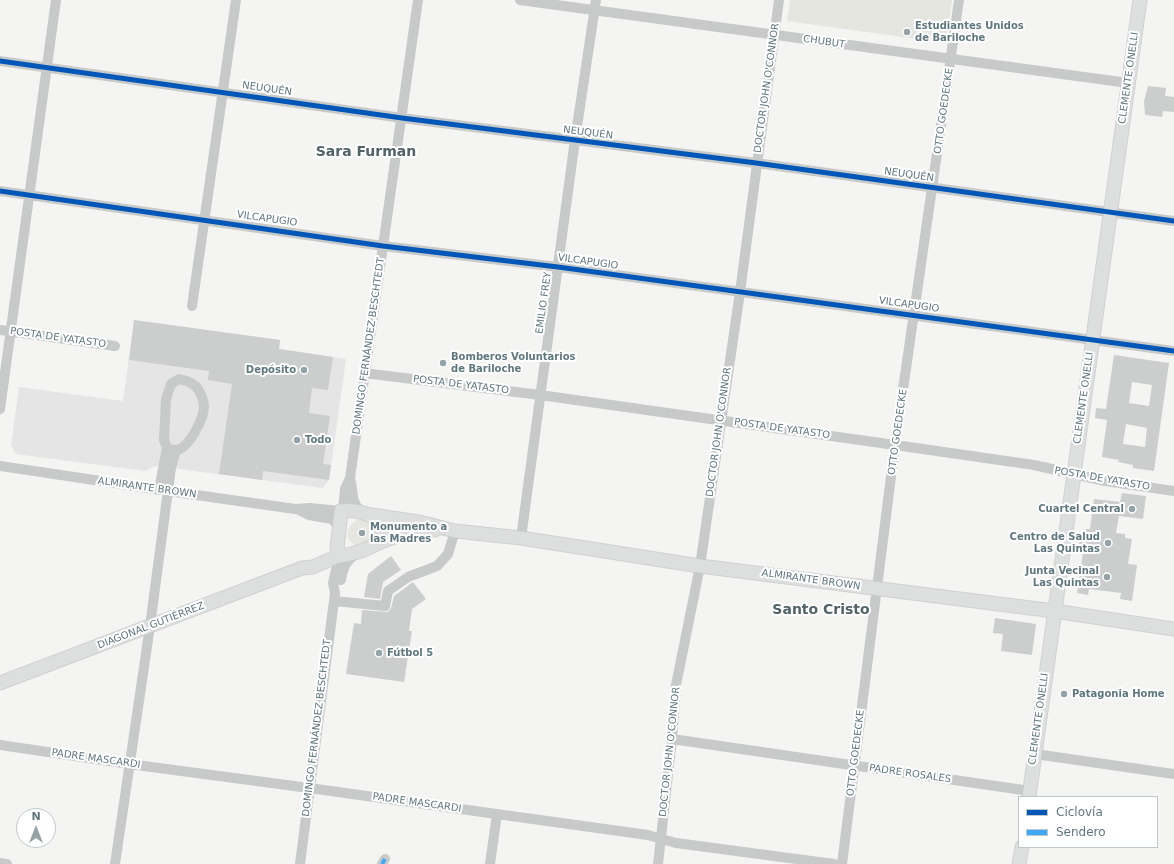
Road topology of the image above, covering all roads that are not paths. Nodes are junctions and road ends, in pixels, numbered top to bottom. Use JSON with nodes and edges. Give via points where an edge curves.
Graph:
{"nodes":[{"id":1,"x":56,"y":0,"type":"edge"},
{"id":2,"x":236,"y":0,"type":"edge"},
{"id":3,"x":418,"y":0,"type":"edge"},
{"id":4,"x":520,"y":0,"type":"edge"},
{"id":5,"x":779,"y":0,"type":"edge"},
{"id":6,"x":959,"y":0,"type":"edge"},
{"id":7,"x":1140,"y":0,"type":"edge"},
{"id":8,"x":595,"y":5,"type":"edge"},
{"id":9,"x":774,"y":35,"type":"junction"},
{"id":10,"x":951,"y":59,"type":"junction"},
{"id":11,"x":0,"y":61,"type":"edge"},
{"id":12,"x":47,"y":68,"type":"junction"},
{"id":13,"x":1128,"y":83,"type":"junction"},
{"id":14,"x":223,"y":92,"type":"junction"},
{"id":15,"x":402,"y":118,"type":"junction"},
{"id":16,"x":575,"y":140,"type":"junction"},
{"id":17,"x":756,"y":163,"type":"junction"},
{"id":18,"x":933,"y":188,"type":"junction"},
{"id":19,"x":0,"y":191,"type":"edge"},
{"id":20,"x":29,"y":195,"type":"junction"},
{"id":21,"x":1110,"y":212,"type":"junction"},
{"id":22,"x":204,"y":219,"type":"junction"},
{"id":23,"x":1174,"y":221,"type":"edge"},
{"id":24,"x":383,"y":246,"type":"junction"},
{"id":25,"x":558,"y":266,"type":"junction"},
{"id":26,"x":740,"y":292,"type":"junction"},
{"id":27,"x":192,"y":306,"type":"dead end"},
{"id":28,"x":915,"y":315,"type":"junction"},
{"id":29,"x":5,"y":331,"type":"edge"},
{"id":30,"x":1092,"y":340,"type":"junction"},
{"id":31,"x":115,"y":346,"type":"dead end"},
{"id":32,"x":1174,"y":351,"type":"edge"},
{"id":33,"x":364,"y":373,"type":"junction"},
{"id":34,"x":540,"y":395,"type":"junction"},
{"id":35,"x":0,"y":409,"type":"edge"},
{"id":36,"x":720,"y":421,"type":"junction"},
{"id":37,"x":895,"y":445,"type":"junction"},
{"id":38,"x":171,"y":449,"type":"junction"},
{"id":39,"x":0,"y":466,"type":"edge"},
{"id":40,"x":1073,"y":475,"type":"junction"},
{"id":41,"x":350,"y":478,"type":"junction"},
{"id":42,"x":163,"y":491,"type":"junction"},
{"id":43,"x":1174,"y":491,"type":"edge"},
{"id":44,"x":295,"y":508,"type":"junction"},
{"id":45,"x":342,"y":511,"type":"junction"},
{"id":46,"x":366,"y":514,"type":"junction"},
{"id":47,"x":339,"y":526,"type":"junction"},
{"id":48,"x":452,"y":530,"type":"junction"},
{"id":49,"x":521,"y":538,"type":"junction"},
{"id":50,"x":376,"y":544,"type":"junction"},
{"id":51,"x":338,"y":553,"type":"junction"},
{"id":52,"x":357,"y":553,"type":"junction"},
{"id":53,"x":700,"y":566,"type":"junction"},
{"id":54,"x":877,"y":589,"type":"junction"},
{"id":55,"x":335,"y":597,"type":"junction"},
{"id":56,"x":1054,"y":611,"type":"junction"},
{"id":57,"x":150,"y":626,"type":"junction"},
{"id":58,"x":1174,"y":629,"type":"edge"},
{"id":59,"x":0,"y":683,"type":"edge"},
{"id":60,"x":672,"y":739,"type":"junction"},
{"id":61,"x":0,"y":745,"type":"edge"},
{"id":62,"x":1035,"y":754,"type":"junction"},
{"id":63,"x":129,"y":764,"type":"junction"},
{"id":64,"x":855,"y":766,"type":"junction"},
{"id":65,"x":1174,"y":774,"type":"edge"},
{"id":66,"x":310,"y":788,"type":"junction"},
{"id":67,"x":1029,"y":794,"type":"edge"},
{"id":68,"x":497,"y":814,"type":"junction"},
{"id":69,"x":661,"y":839,"type":"junction"},
{"id":70,"x":1022,"y":848,"type":"edge"},
{"id":71,"x":0,"y":863,"type":"edge"},
{"id":72,"x":7,"y":864,"type":"edge"},
{"id":73,"x":115,"y":864,"type":"edge"},
{"id":74,"x":300,"y":864,"type":"edge"},
{"id":75,"x":490,"y":864,"type":"edge"},
{"id":76,"x":658,"y":864,"type":"edge"},
{"id":77,"x":834,"y":864,"type":"edge"},
{"id":78,"x":842,"y":864,"type":"edge"},
{"id":79,"x":1019,"y":864,"type":"edge"}],
"edges":[{"from":1,"to":12,"type":"street"},
{"from":2,"to":14,"type":"street"},
{"from":3,"to":15,"type":"street","name":"DOMINGO FERNÁNDEZ BESCHTEDT"},
{"from":4,"to":8,"type":"street","name":"CHUBUT"},
{"from":5,"to":9,"type":"street","name":"DOCTOR JOHN O'CONNOR"},
{"from":6,"to":10,"type":"street","name":"OTTO GOEDECKE"},
{"from":7,"to":13,"type":"main road","name":"CLEMENTE ONELLI"},
{"from":8,"to":9,"type":"street","name":"CHUBUT"},
{"from":8,"to":16,"type":"street","name":"EMILIO FREY"},
{"from":9,"to":10,"type":"street","name":"CHUBUT"},
{"from":9,"to":17,"type":"street","name":"DOCTOR JOHN O'CONNOR"},
{"from":10,"to":13,"type":"street","name":"CHUBUT"},
{"from":10,"to":18,"type":"street","name":"OTTO GOEDECKE"},
{"from":11,"to":12,"type":"street","name":"NEUQUÉN"},
{"from":12,"to":14,"type":"street","name":"NEUQUÉN"},
{"from":12,"to":20,"type":"street"},
{"from":13,"to":21,"type":"main road","name":"CLEMENTE ONELLI"},
{"from":14,"to":15,"type":"street","name":"NEUQUÉN"},
{"from":14,"to":22,"type":"street"},
{"from":15,"to":16,"type":"street","name":"NEUQUÉN"},
{"from":15,"to":24,"type":"street","name":"DOMINGO FERNÁNDEZ BESCHTEDT"},
{"from":16,"to":17,"type":"street","name":"NEUQUÉN"},
{"from":16,"to":25,"type":"street","name":"EMILIO FREY"},
{"from":17,"to":18,"type":"street","name":"NEUQUÉN"},
{"from":17,"to":26,"type":"street","name":"DOCTOR JOHN O'CONNOR"},
{"from":18,"to":21,"type":"street","name":"NEUQUÉN"},
{"from":18,"to":28,"type":"street","name":"OTTO GOEDECKE"},
{"from":19,"to":20,"type":"street","name":"VILCAPUGIO"},
{"from":20,"to":22,"type":"street","name":"VILCAPUGIO"},
{"from":20,"to":29,"type":"street"},
{"from":21,"to":23,"type":"street","name":"NEUQUÉN"},
{"from":21,"to":30,"type":"main road","name":"CLEMENTE ONELLI"},
{"from":22,"to":24,"type":"street","name":"VILCAPUGIO"},
{"from":22,"to":27,"type":"street"},
{"from":24,"to":25,"type":"street","name":"VILCAPUGIO"},
{"from":24,"to":33,"type":"street","name":"DOMINGO FERNÁNDEZ BESCHTEDT"},
{"from":25,"to":26,"type":"street","name":"VILCAPUGIO"},
{"from":25,"to":34,"type":"street","name":"EMILIO FREY"},
{"from":26,"to":28,"type":"street","name":"VILCAPUGIO"},
{"from":26,"to":36,"type":"street","name":"DOCTOR JOHN O'CONNOR"},
{"from":28,"to":30,"type":"street","name":"VILCAPUGIO"},
{"from":28,"to":37,"type":"street","name":"OTTO GOEDECKE"},
{"from":29,"to":31,"type":"street","name":"POSTA DE YATASTO"},
{"from":29,"to":35,"type":"street"},
{"from":30,"to":32,"type":"street","name":"VILCAPUGIO"},
{"from":30,"to":40,"type":"main road","name":"CLEMENTE ONELLI"},
{"from":33,"to":34,"type":"street","name":"POSTA DE YATASTO"},
{"from":33,"to":41,"type":"street","name":"DOMINGO FERNÁNDEZ BESCHTEDT"},
{"from":34,"to":36,"type":"street","name":"POSTA DE YATASTO"},
{"from":34,"to":49,"type":"street","name":"EMILIO FREY"},
{"from":36,"to":37,"type":"street","name":"POSTA DE YATASTO"},
{"from":36,"to":53,"type":"street","name":"DOCTOR JOHN O'CONNOR"},
{"from":37,"to":40,"type":"street","name":"POSTA DE YATASTO","via":[[1034,466]]},
{"from":37,"to":54,"type":"street","name":"OTTO GOEDECKE"},
{"from":38,"to":38,"type":"street","via":[[186,446],[199,424],[204,406],[199,390],[190,381],[179,379],[171,384],[166,399],[164,440]]},
{"from":38,"to":42,"type":"street"},
{"from":39,"to":42,"type":"street","name":"ALMIRANTE BROWN"},
{"from":40,"to":43,"type":"street","name":"POSTA DE YATASTO"},
{"from":40,"to":56,"type":"main road","name":"CLEMENTE ONELLI"},
{"from":41,"to":45,"type":"street","name":"DOMINGO FERNÁNDEZ BESCHTEDT","via":[[345,489]]},
{"from":41,"to":46,"type":"street","name":"DOMINGO FERNÁNDEZ BESCHTEDT","via":[[356,507]]},
{"from":42,"to":44,"type":"street","name":"ALMIRANTE BROWN"},
{"from":42,"to":57,"type":"street"},
{"from":44,"to":45,"type":"street","name":"ALMIRANTE BROWN"},
{"from":44,"to":47,"type":"street","name":"ALMIRANTE BROWN","via":[[309,515],[332,519]]},
{"from":45,"to":46,"type":"main road","name":"ALMIRANTE BROWN"},
{"from":45,"to":47,"type":"main road"},
{"from":46,"to":48,"type":"main road","name":"ALMIRANTE BROWN"},
{"from":46,"to":50,"type":"main road","via":[[378,521],[382,530],[381,539]]},
{"from":47,"to":51,"type":"main road"},
{"from":48,"to":49,"type":"main road","name":"ALMIRANTE BROWN"},
{"from":48,"to":50,"type":"main road","name":"ALMIRANTE BROWN","via":[[425,530]]},
{"from":48,"to":55,"type":"street","via":[[448,554],[442,561],[437,566],[408,577],[388,591],[385,606]]},
{"from":49,"to":53,"type":"main road","name":"ALMIRANTE BROWN"},
{"from":50,"to":52,"type":"main road","name":"ALMIRANTE BROWN"},
{"from":51,"to":52,"type":"main road","name":"DIAGONAL GUTIÉRREZ"},
{"from":51,"to":55,"type":"street","name":"DOMINGO FERNÁNDEZ BESCHTEDT"},
{"from":51,"to":57,"type":"main road","name":"DIAGONAL GUTIÉRREZ","via":[[332,553],[302,568]]},
{"from":52,"to":55,"type":"street","name":"DOMINGO FERNÁNDEZ BESCHTEDT","via":[[344,566]]},
{"from":53,"to":54,"type":"main road","name":"ALMIRANTE BROWN"},
{"from":53,"to":60,"type":"street","name":"DOCTOR JOHN O'CONNOR","via":[[676,685]]},
{"from":54,"to":56,"type":"main road","name":"ALMIRANTE BROWN"},
{"from":54,"to":64,"type":"street","name":"OTTO GOEDECKE"},
{"from":55,"to":66,"type":"street","name":"DOMINGO FERNÁNDEZ BESCHTEDT"},
{"from":56,"to":58,"type":"main road","name":"ALMIRANTE BROWN"},
{"from":56,"to":62,"type":"main road","name":"CLEMENTE ONELLI"},
{"from":57,"to":59,"type":"main road","name":"DIAGONAL GUTIÉRREZ"},
{"from":57,"to":63,"type":"street"},
{"from":60,"to":64,"type":"street","name":"PADRE ROSALES"},
{"from":60,"to":69,"type":"street","name":"DOCTOR JOHN O'CONNOR"},
{"from":61,"to":63,"type":"street","name":"PADRE MASCARDI"},
{"from":62,"to":65,"type":"street"},
{"from":62,"to":67,"type":"main road","name":"CLEMENTE ONELLI"},
{"from":63,"to":66,"type":"street","name":"PADRE MASCARDI"},
{"from":63,"to":73,"type":"street"},
{"from":64,"to":67,"type":"street","name":"PADRE ROSALES"},
{"from":64,"to":78,"type":"street","name":"OTTO GOEDECKE"},
{"from":66,"to":68,"type":"street","name":"PADRE MASCARDI"},
{"from":66,"to":74,"type":"street","name":"DOMINGO FERNÁNDEZ BESCHTEDT"},
{"from":68,"to":69,"type":"street","name":"PADRE MASCARDI","via":[[648,834]]},
{"from":68,"to":75,"type":"street"},
{"from":69,"to":76,"type":"street","name":"DOCTOR JOHN O'CONNOR"},
{"from":69,"to":77,"type":"street","name":"PADRE MASCARDI"},
{"from":70,"to":79,"type":"main road"},
{"from":71,"to":72,"type":"street"}]}
